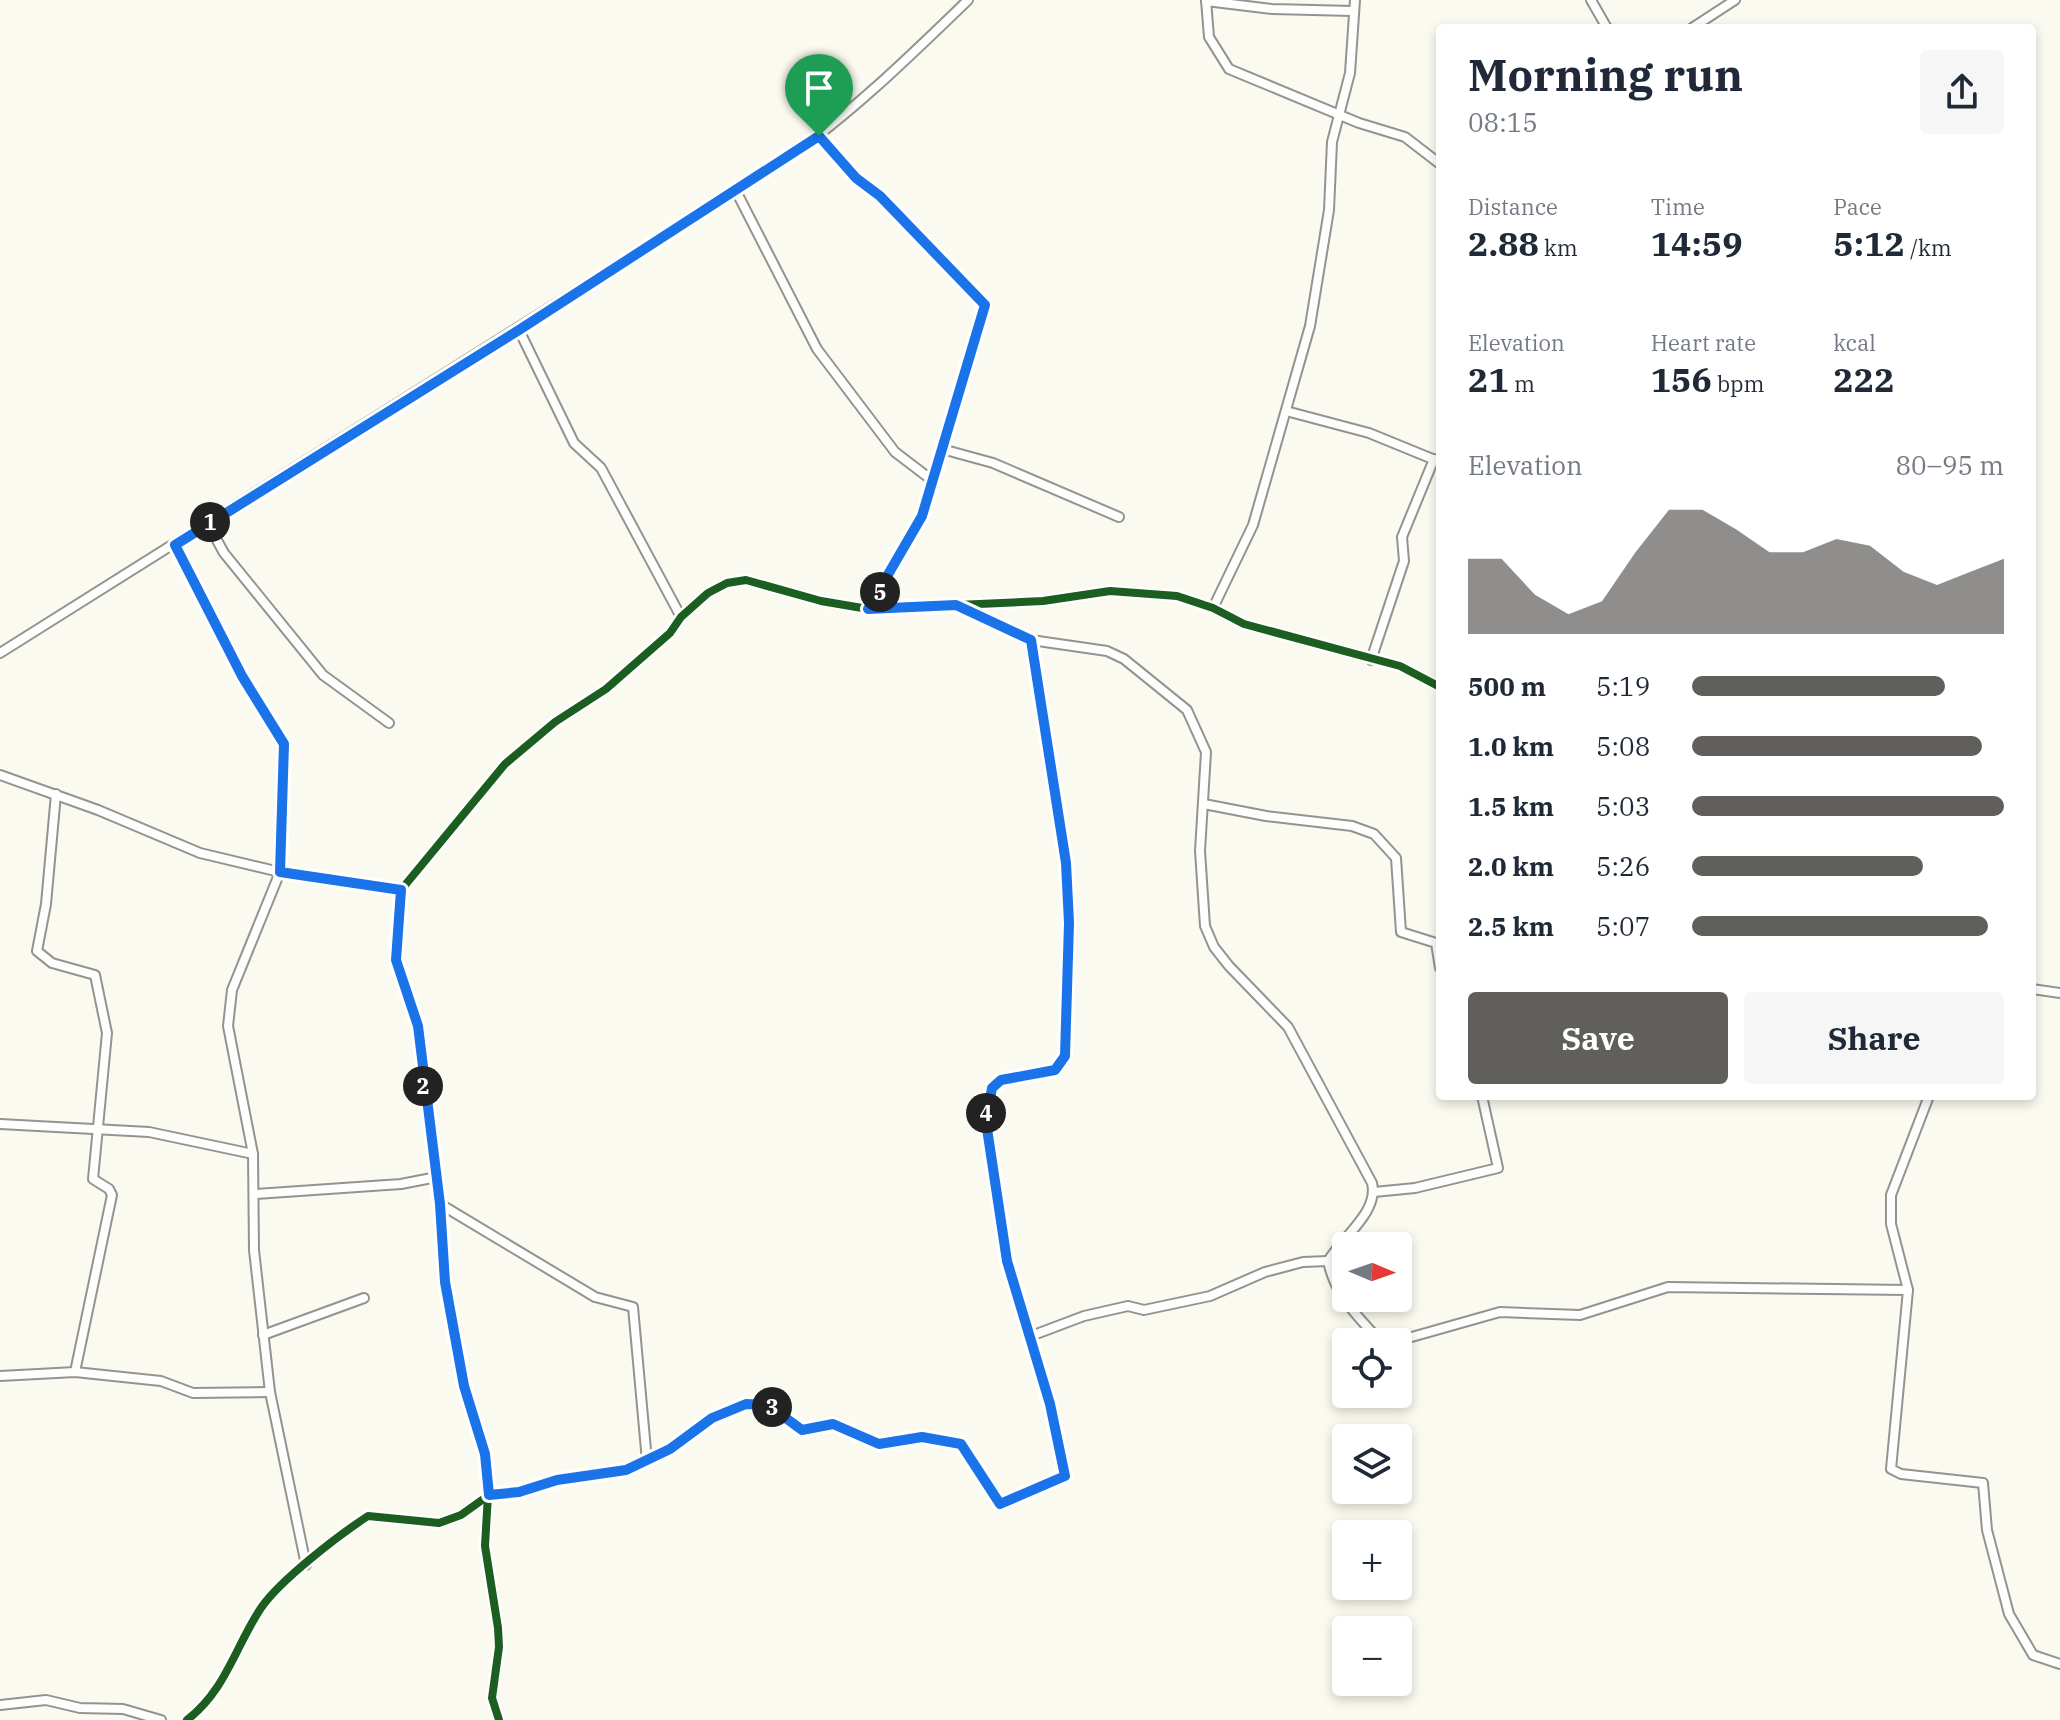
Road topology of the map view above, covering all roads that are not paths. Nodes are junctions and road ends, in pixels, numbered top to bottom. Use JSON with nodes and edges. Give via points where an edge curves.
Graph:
{"nodes":[{"id":1,"x":968,"y":0,"type":"edge"},
{"id":2,"x":1355,"y":0,"type":"edge"},
{"id":3,"x":1591,"y":0,"type":"edge"},
{"id":4,"x":1735,"y":0,"type":"edge"},
{"id":5,"x":1206,"y":1,"type":"edge"},
{"id":6,"x":1353,"y":11,"type":"junction"},
{"id":7,"x":1605,"y":24,"type":"edge"},
{"id":8,"x":1698,"y":24,"type":"edge"},
{"id":9,"x":1339,"y":113,"type":"junction"},
{"id":10,"x":819,"y":136,"type":"junction"},
{"id":11,"x":1436,"y":161,"type":"edge"},
{"id":12,"x":736,"y":191,"type":"junction"},
{"id":13,"x":519,"y":330,"type":"junction"},
{"id":14,"x":1286,"y":411,"type":"junction"},
{"id":15,"x":942,"y":449,"type":"junction"},
{"id":16,"x":1436,"y":461,"type":"edge"},
{"id":17,"x":1436,"y":463,"type":"edge"},
{"id":18,"x":933,"y":481,"type":"junction"},
{"id":19,"x":1119,"y":517,"type":"dead end"},
{"id":20,"x":208,"y":524,"type":"junction"},
{"id":21,"x":175,"y":545,"type":"junction"},
{"id":22,"x":956,"y":605,"type":"junction"},
{"id":23,"x":1213,"y":608,"type":"junction"},
{"id":24,"x":868,"y":609,"type":"junction"},
{"id":25,"x":681,"y":617,"type":"junction"},
{"id":26,"x":1031,"y":640,"type":"junction"},
{"id":27,"x":0,"y":653,"type":"edge"},
{"id":28,"x":1371,"y":660,"type":"junction"},
{"id":29,"x":1436,"y":685,"type":"edge"},
{"id":30,"x":389,"y":723,"type":"dead end"},
{"id":31,"x":0,"y":775,"type":"edge"},
{"id":32,"x":56,"y":794,"type":"junction"},
{"id":33,"x":1204,"y":804,"type":"junction"},
{"id":34,"x":280,"y":872,"type":"junction"},
{"id":35,"x":401,"y":890,"type":"junction"},
{"id":36,"x":1436,"y":943,"type":"edge"},
{"id":37,"x":2036,"y":990,"type":"edge"},
{"id":38,"x":2060,"y":993,"type":"edge"},
{"id":39,"x":1483,"y":1100,"type":"edge"},
{"id":40,"x":1927,"y":1100,"type":"edge"},
{"id":41,"x":0,"y":1124,"type":"edge"},
{"id":42,"x":97,"y":1129,"type":"junction"},
{"id":43,"x":253,"y":1154,"type":"junction"},
{"id":44,"x":437,"y":1177,"type":"junction"},
{"id":45,"x":1374,"y":1192,"type":"junction"},
{"id":46,"x":256,"y":1194,"type":"junction"},
{"id":47,"x":440,"y":1204,"type":"junction"},
{"id":48,"x":1328,"y":1261,"type":"junction"},
{"id":49,"x":1908,"y":1290,"type":"junction"},
{"id":50,"x":364,"y":1298,"type":"dead end"},
{"id":51,"x":263,"y":1335,"type":"junction"},
{"id":52,"x":1031,"y":1336,"type":"junction"},
{"id":53,"x":75,"y":1372,"type":"junction"},
{"id":54,"x":0,"y":1376,"type":"edge"},
{"id":55,"x":270,"y":1392,"type":"junction"},
{"id":56,"x":647,"y":1461,"type":"junction"},
{"id":57,"x":489,"y":1495,"type":"junction"},
{"id":58,"x":306,"y":1565,"type":"junction"},
{"id":59,"x":2060,"y":1664,"type":"edge"},
{"id":60,"x":0,"y":1705,"type":"edge"},
{"id":61,"x":161,"y":1720,"type":"edge"},
{"id":62,"x":187,"y":1720,"type":"edge"},
{"id":63,"x":499,"y":1720,"type":"edge"}],
"edges":[{"from":1,"to":10,"type":"street"},
{"from":2,"to":6,"type":"street"},
{"from":3,"to":7,"type":"street"},
{"from":4,"to":8,"type":"street"},
{"from":5,"to":6,"type":"street"},
{"from":5,"to":9,"type":"street","via":[[1209,37],[1229,69]]},
{"from":6,"to":9,"type":"street","via":[[1350,73]]},
{"from":9,"to":11,"type":"street","via":[[1405,137]]},
{"from":9,"to":14,"type":"street","via":[[1310,326]]},
{"from":10,"to":12,"type":"street"},
{"from":10,"to":15,"type":"street","via":[[985,305]]},
{"from":12,"to":13,"type":"street"},
{"from":12,"to":18,"type":"street","via":[[817,349],[895,452]]},
{"from":13,"to":20,"type":"street"},
{"from":13,"to":25,"type":"street","via":[[574,443],[605,475]]},
{"from":14,"to":16,"type":"street","via":[[1369,433]]},
{"from":14,"to":23,"type":"street","via":[[1253,525]]},
{"from":15,"to":18,"type":"street"},
{"from":15,"to":19,"type":"street","via":[[993,463]]},
{"from":17,"to":28,"type":"street","via":[[1402,537],[1404,561]]},
{"from":18,"to":24,"type":"street","via":[[922,516]]},
{"from":20,"to":21,"type":"street"},
{"from":20,"to":30,"type":"street","via":[[224,553],[323,675]]},
{"from":21,"to":27,"type":"street"},
{"from":21,"to":34,"type":"street","via":[[242,676],[284,744]]},
{"from":22,"to":23,"type":"street","via":[[1065,600],[1110,591],[1177,596]]},
{"from":22,"to":24,"type":"street"},
{"from":22,"to":26,"type":"street"},
{"from":23,"to":28,"type":"street","via":[[1244,624]]},
{"from":24,"to":25,"type":"street","via":[[746,580],[717,588]]},
{"from":25,"to":35,"type":"street","via":[[606,689],[505,764]]},
{"from":26,"to":33,"type":"street","via":[[1107,651],[1178,700],[1206,752]]},
{"from":26,"to":52,"type":"street","via":[[1066,863],[1065,1056],[1055,1070],[1001,1080],[992,1088],[986,1122],[1004,1251]]},
{"from":28,"to":29,"type":"street","via":[[1400,666]]},
{"from":31,"to":32,"type":"street"},
{"from":32,"to":34,"type":"street","via":[[200,853]]},
{"from":32,"to":42,"type":"street","via":[[37,951],[42,958],[99,980],[107,1043]]},
{"from":33,"to":36,"type":"street","via":[[1352,826],[1374,834],[1396,858],[1401,932]]},
{"from":33,"to":45,"type":"street","via":[[1202,898],[1210,937],[1229,966],[1288,1027]]},
{"from":34,"to":35,"type":"street"},
{"from":34,"to":43,"type":"street","via":[[228,1008]]},
{"from":35,"to":44,"type":"street","via":[[396,960],[418,1026]]},
{"from":37,"to":38,"type":"street"},
{"from":39,"to":45,"type":"street","via":[[1498,1168]]},
{"from":40,"to":49,"type":"street","via":[[1889,1210]]},
{"from":41,"to":42,"type":"street"},
{"from":42,"to":43,"type":"street","via":[[175,1136]]},
{"from":42,"to":53,"type":"street","via":[[93,1179],[112,1195]]},
{"from":43,"to":46,"type":"street"},
{"from":44,"to":46,"type":"street"},
{"from":44,"to":47,"type":"street"},
{"from":45,"to":48,"type":"street","via":[[1369,1212]]},
{"from":46,"to":51,"type":"street","via":[[254,1250]]},
{"from":47,"to":56,"type":"street","via":[[595,1297],[633,1307]]},
{"from":47,"to":57,"type":"street","via":[[441,1256],[453,1336],[485,1454]]},
{"from":48,"to":49,"type":"street","via":[[1341,1297],[1377,1338],[1387,1342],[1500,1312],[1580,1315],[1668,1287]]},
{"from":48,"to":52,"type":"street","via":[[1289,1265],[1210,1296],[1084,1316]]},
{"from":49,"to":59,"type":"street","via":[[1891,1469],[1983,1483],[1987,1530],[2009,1614],[2033,1655]]},
{"from":50,"to":51,"type":"street"},
{"from":51,"to":55,"type":"street"},
{"from":52,"to":56,"type":"street","via":[[1065,1476],[1005,1503],[997,1502],[961,1444],[922,1437],[879,1444],[833,1424],[795,1429],[777,1410],[759,1403],[720,1413]]},
{"from":53,"to":54,"type":"street"},
{"from":53,"to":55,"type":"street","via":[[161,1381],[193,1393]]},
{"from":55,"to":58,"type":"street"},
{"from":56,"to":57,"type":"street","via":[[611,1473]]},
{"from":57,"to":58,"type":"street","via":[[439,1523],[368,1516]]},
{"from":57,"to":63,"type":"street","via":[[485,1546],[498,1628],[492,1698]]},
{"from":58,"to":62,"type":"street","via":[[263,1606],[220,1687]]},
{"from":60,"to":61,"type":"street","via":[[46,1700],[136,1711]]}]}
